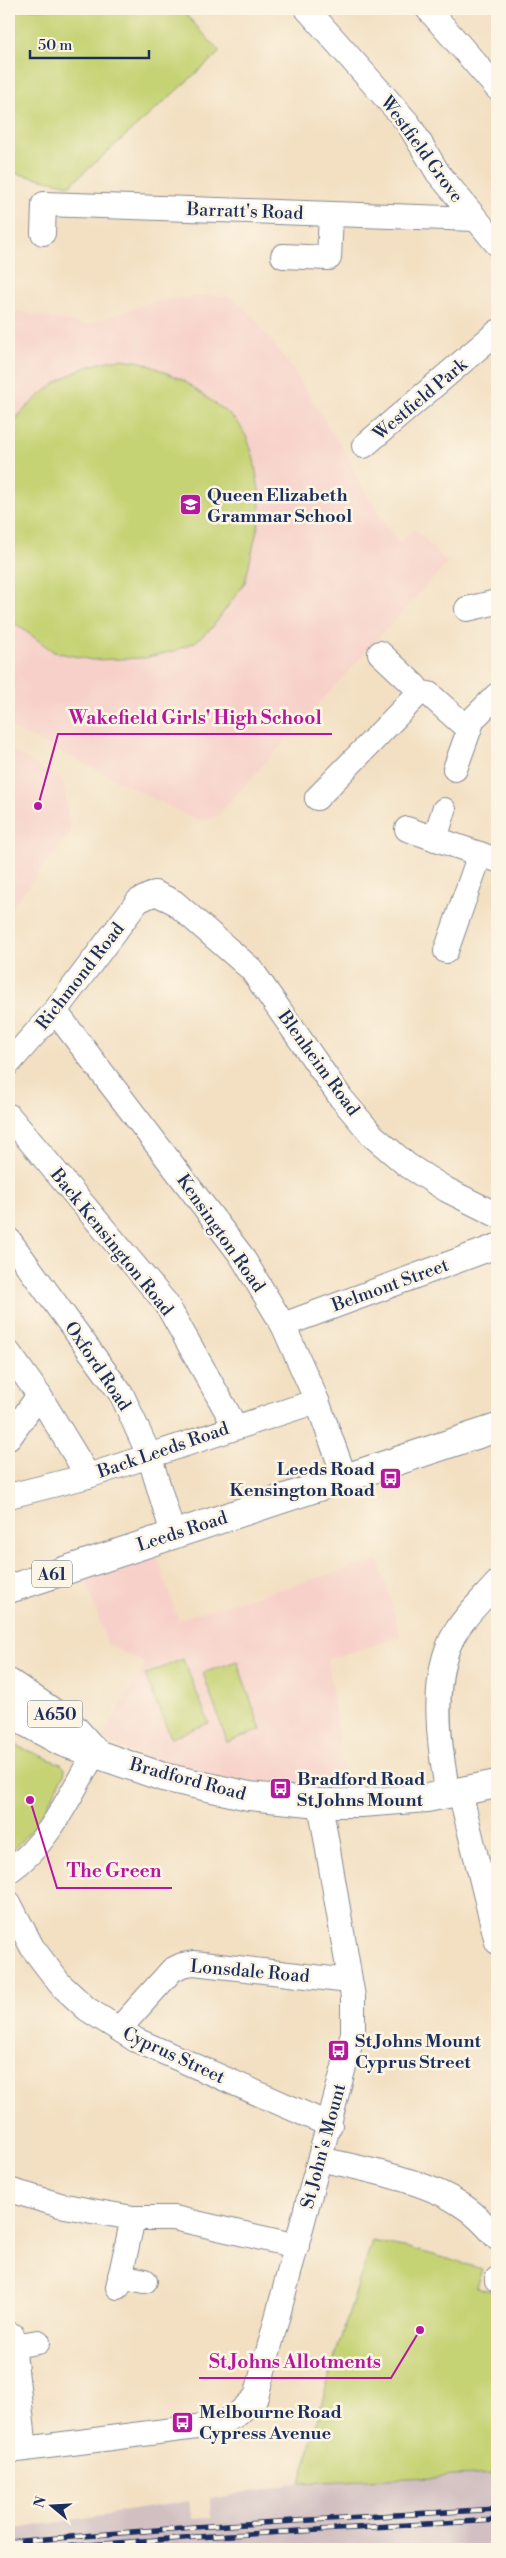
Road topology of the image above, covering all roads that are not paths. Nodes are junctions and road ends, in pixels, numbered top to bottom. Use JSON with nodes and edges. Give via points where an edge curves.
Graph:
{"nodes":[{"id":1,"x":307,"y":9,"type":"edge"},
{"id":2,"x":428,"y":9,"type":"edge"},
{"id":3,"x":497,"y":88,"type":"edge"},
{"id":4,"x":331,"y":214,"type":"junction"},
{"id":5,"x":475,"y":219,"type":"junction"},
{"id":6,"x":43,"y":233,"type":"dead end"},
{"id":7,"x":497,"y":244,"type":"edge"},
{"id":8,"x":284,"y":256,"type":"dead end"},
{"id":9,"x":497,"y":332,"type":"edge"},
{"id":10,"x":364,"y":446,"type":"dead end"},
{"id":11,"x":497,"y":602,"type":"edge"},
{"id":12,"x":467,"y":609,"type":"dead end"},
{"id":13,"x":380,"y":653,"type":"dead end"},
{"id":14,"x":419,"y":693,"type":"junction"},
{"id":15,"x":497,"y":695,"type":"edge"},
{"id":16,"x":468,"y":728,"type":"junction"},
{"id":17,"x":455,"y":769,"type":"dead end"},
{"id":18,"x":317,"y":798,"type":"dead end"},
{"id":19,"x":444,"y":810,"type":"dead end"},
{"id":20,"x":407,"y":829,"type":"dead end"},
{"id":21,"x":435,"y":838,"type":"junction"},
{"id":22,"x":488,"y":857,"type":"edge"},
{"id":23,"x":154,"y":893,"type":"joint"},
{"id":24,"x":446,"y":951,"type":"dead end"},
{"id":25,"x":55,"y":1011,"type":"junction"},
{"id":26,"x":9,"y":1063,"type":"edge"},
{"id":27,"x":9,"y":1116,"type":"edge"},
{"id":28,"x":497,"y":1215,"type":"edge"},
{"id":29,"x":9,"y":1240,"type":"edge"},
{"id":30,"x":497,"y":1246,"type":"edge"},
{"id":31,"x":283,"y":1325,"type":"junction"},
{"id":32,"x":9,"y":1353,"type":"edge"},
{"id":33,"x":39,"y":1395,"type":"junction"},
{"id":34,"x":317,"y":1401,"type":"junction"},
{"id":35,"x":235,"y":1426,"type":"junction"},
{"id":36,"x":497,"y":1428,"type":"edge"},
{"id":37,"x":9,"y":1438,"type":"edge"},
{"id":38,"x":149,"y":1455,"type":"junction"},
{"id":39,"x":88,"y":1476,"type":"junction"},
{"id":40,"x":344,"y":1478,"type":"junction"},
{"id":41,"x":9,"y":1496,"type":"edge"},
{"id":42,"x":173,"y":1534,"type":"junction"},
{"id":43,"x":497,"y":1583,"type":"edge"},
{"id":44,"x":9,"y":1588,"type":"edge"},
{"id":45,"x":9,"y":1683,"type":"edge"},
{"id":46,"x":9,"y":1713,"type":"edge"},
{"id":47,"x":95,"y":1752,"type":"junction"},
{"id":48,"x":497,"y":1784,"type":"edge"},
{"id":49,"x":454,"y":1793,"type":"junction"},
{"id":50,"x":320,"y":1803,"type":"junction"},
{"id":51,"x":9,"y":1871,"type":"edge"},
{"id":52,"x":9,"y":1903,"type":"edge"},
{"id":53,"x":497,"y":1942,"type":"edge"},
{"id":54,"x":349,"y":1980,"type":"junction"},
{"id":55,"x":119,"y":2030,"type":"junction"},
{"id":56,"x":330,"y":2125,"type":"junction"},
{"id":57,"x":320,"y":2159,"type":"junction"},
{"id":58,"x":9,"y":2191,"type":"edge"},
{"id":59,"x":133,"y":2218,"type":"junction"},
{"id":60,"x":497,"y":2238,"type":"edge"},
{"id":61,"x":297,"y":2246,"type":"junction"},
{"id":62,"x":144,"y":2282,"type":"dead end"},
{"id":63,"x":38,"y":2342,"type":"dead end"},
{"id":64,"x":17,"y":2450,"type":"edge"}],
"edges":[{"from":1,"to":5,"type":"street","name":"Westfield Grove","via":[[408,123],[438,172]]},
{"from":2,"to":3,"type":"street"},
{"from":4,"to":5,"type":"street","name":"Barratt's Road"},
{"from":4,"to":6,"type":"street","name":"Barratt's Road","via":[[44,204]]},
{"from":4,"to":8,"type":"street","via":[[330,258]]},
{"from":5,"to":7,"type":"street","name":"Westfield Grove"},
{"from":9,"to":10,"type":"street","name":"Westfield Park"},
{"from":11,"to":12,"type":"street"},
{"from":13,"to":14,"type":"street"},
{"from":14,"to":16,"type":"street","via":[[429,694]]},
{"from":14,"to":18,"type":"street"},
{"from":15,"to":16,"type":"street"},
{"from":16,"to":17,"type":"street"},
{"from":19,"to":21,"type":"street"},
{"from":20,"to":21,"type":"street"},
{"from":21,"to":22,"type":"street"},
{"from":22,"to":24,"type":"street"},
{"from":23,"to":25,"type":"street","name":"Richmond Road","via":[[138,901]]},
{"from":23,"to":28,"type":"street","name":"Blenheim Road","via":[[174,902],[251,969],[341,1098],[373,1136],[407,1165],[446,1190]]},
{"from":25,"to":26,"type":"street","name":"Richmond Road"},
{"from":25,"to":31,"type":"street","name":"Kensington Road","via":[[242,1255]]},
{"from":27,"to":35,"type":"street","name":"Back Kensington Road","via":[[166,1303]]},
{"from":29,"to":38,"type":"street","name":"Oxford Road","via":[[122,1395]]},
{"from":30,"to":31,"type":"street","name":"Belmont Street"},
{"from":31,"to":34,"type":"street","name":"Kensington Road"},
{"from":32,"to":33,"type":"street"},
{"from":33,"to":37,"type":"street"},
{"from":33,"to":39,"type":"street"},
{"from":34,"to":35,"type":"street","name":"Back Leeds Road"},
{"from":34,"to":40,"type":"street","name":"Kensington Road"},
{"from":35,"to":38,"type":"street","name":"Back Leeds Road"},
{"from":36,"to":40,"type":"main road","name":"Leeds Road","number":"A61"},
{"from":38,"to":39,"type":"street","name":"Back Leeds Road"},
{"from":38,"to":42,"type":"street","name":"Oxford Road"},
{"from":39,"to":41,"type":"street","name":"Back Leeds Road"},
{"from":40,"to":42,"type":"main road","name":"Leeds Road","number":"A61"},
{"from":42,"to":44,"type":"main road","name":"Leeds Road","number":"A61"},
{"from":43,"to":49,"type":"street","via":[[455,1633],[443,1662],[440,1726]]},
{"from":45,"to":47,"type":"main road","number":"A650","via":[[70,1724]]},
{"from":46,"to":47,"type":"main road","number":"A650","via":[[52,1738]]},
{"from":47,"to":50,"type":"main road","name":"Bradford Road","number":"A650","via":[[201,1787],[249,1796]]},
{"from":47,"to":51,"type":"street","via":[[42,1840],[30,1855]]},
{"from":48,"to":49,"type":"main road","number":"A650"},
{"from":49,"to":50,"type":"main road","name":"Bradford Road","number":"A650","via":[[361,1803]]},
{"from":49,"to":53,"type":"street"},
{"from":50,"to":54,"type":"street","name":"St John's Mount"},
{"from":52,"to":55,"type":"street","name":"Cyprus Street","via":[[32,1947],[60,1984],[87,2009]]},
{"from":54,"to":55,"type":"street","name":"Lonsdale Road","via":[[182,1964],[172,1970]]},
{"from":54,"to":56,"type":"street","name":"St John's Mount","via":[[354,2004],[353,2033]]},
{"from":55,"to":56,"type":"street","name":"Cyprus Street"},
{"from":56,"to":57,"type":"street","name":"St John's Mount"},
{"from":57,"to":60,"type":"street","via":[[413,2183],[459,2203],[482,2220]]},
{"from":57,"to":61,"type":"street","name":"St John's Mount"},
{"from":58,"to":59,"type":"street","via":[[60,2205]]},
{"from":59,"to":61,"type":"street","via":[[174,2218]]},
{"from":59,"to":62,"type":"street","via":[[119,2281]]},
{"from":61,"to":64,"type":"street","name":"St John's Mount","via":[[256,2397],[239,2413],[220,2424]]},
{"from":63,"to":64,"type":"street","via":[[12,2340]]}]}
